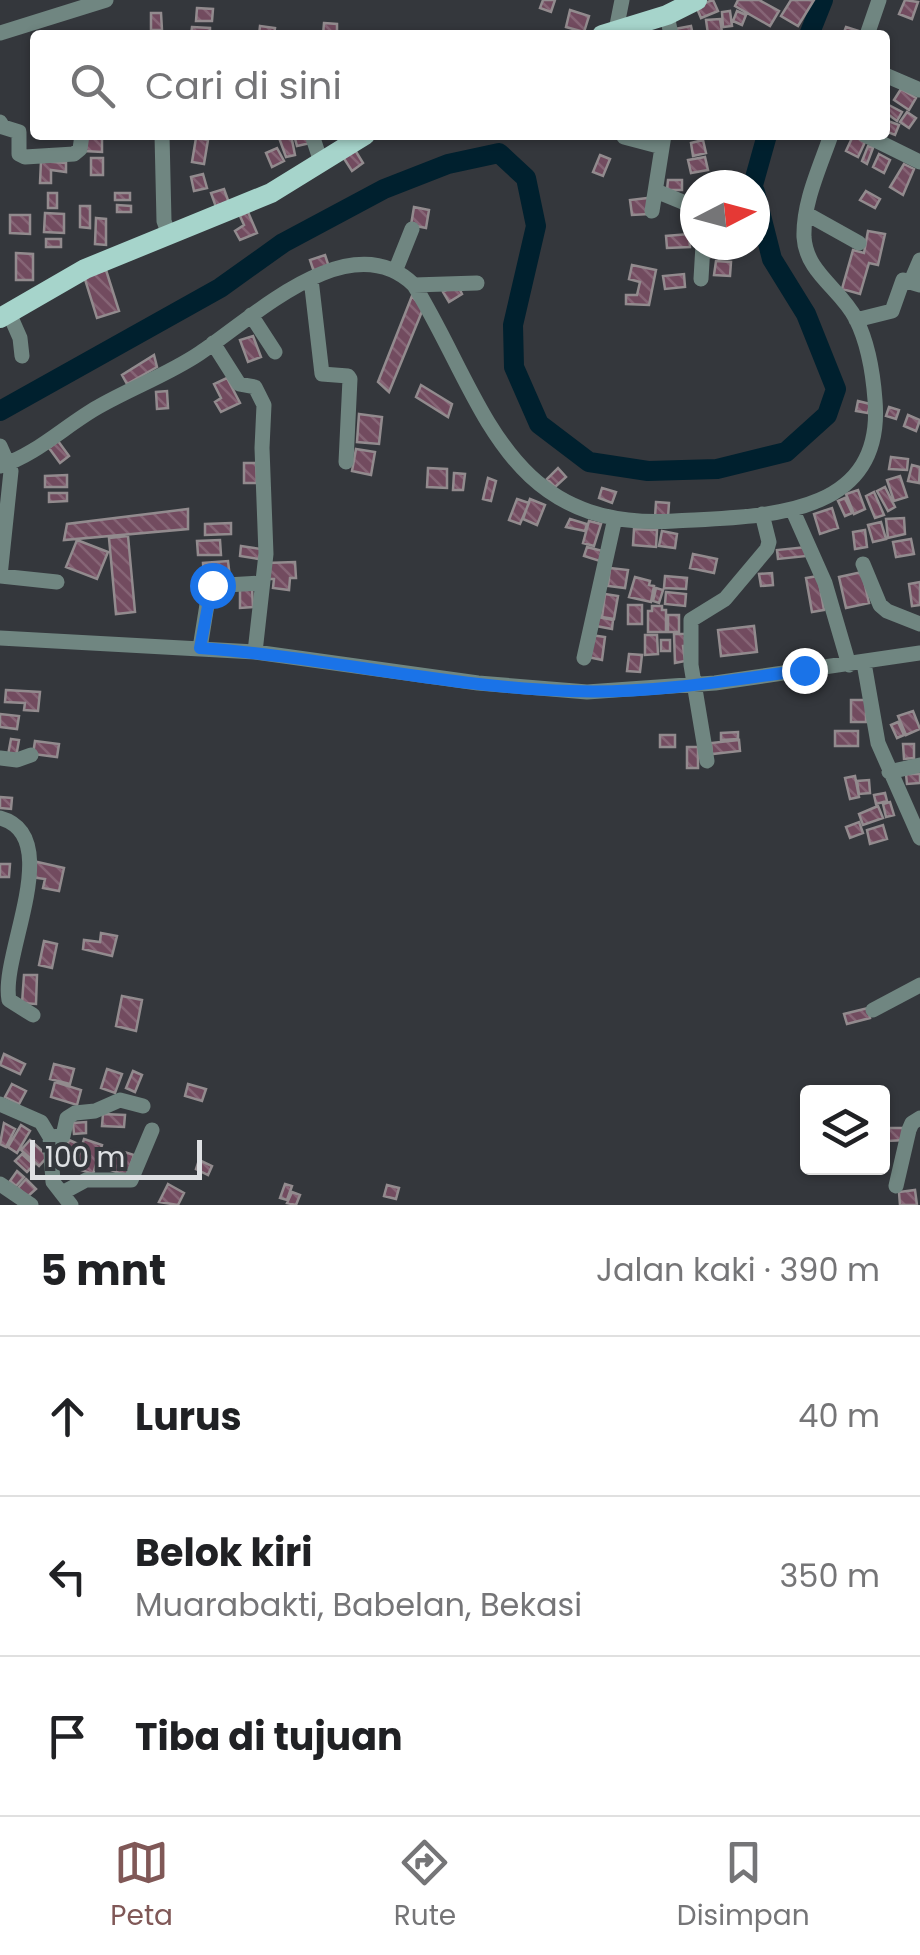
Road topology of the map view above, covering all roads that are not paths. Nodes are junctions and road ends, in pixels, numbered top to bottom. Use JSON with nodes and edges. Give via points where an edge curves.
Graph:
{"nodes":[{"id":1,"x":106,"y":0,"type":"edge"},
{"id":2,"x":622,"y":0,"type":"edge"},
{"id":3,"x":697,"y":0,"type":"edge"},
{"id":4,"x":879,"y":0,"type":"edge"},
{"id":5,"x":669,"y":25,"type":"edge"},
{"id":6,"x":610,"y":30,"type":"edge"},
{"id":7,"x":626,"y":30,"type":"edge"},
{"id":8,"x":869,"y":30,"type":"edge"},
{"id":9,"x":0,"y":33,"type":"edge"},
{"id":10,"x":890,"y":77,"type":"edge"},
{"id":11,"x":920,"y":90,"type":"edge"},
{"id":12,"x":0,"y":122,"type":"edge"},
{"id":13,"x":81,"y":140,"type":"edge"},
{"id":14,"x":162,"y":140,"type":"edge"},
{"id":15,"x":314,"y":140,"type":"edge"},
{"id":16,"x":358,"y":140,"type":"edge"},
{"id":17,"x":829,"y":140,"type":"edge"},
{"id":18,"x":875,"y":140,"type":"edge"},
{"id":19,"x":663,"y":141,"type":"edge"},
{"id":20,"x":321,"y":162,"type":"junction"},
{"id":21,"x":920,"y":162,"type":"edge"},
{"id":22,"x":656,"y":191,"type":"junction"},
{"id":23,"x":680,"y":201,"type":"edge"},
{"id":24,"x":652,"y":212,"type":"dead end"},
{"id":25,"x":807,"y":214,"type":"junction"},
{"id":26,"x":412,"y":229,"type":"dead end"},
{"id":27,"x":169,"y":236,"type":"junction"},
{"id":28,"x":859,"y":243,"type":"dead end"},
{"id":29,"x":702,"y":260,"type":"edge"},
{"id":30,"x":920,"y":260,"type":"edge"},
{"id":31,"x":396,"y":269,"type":"junction"},
{"id":32,"x":311,"y":279,"type":"junction"},
{"id":33,"x":701,"y":279,"type":"dead end"},
{"id":34,"x":916,"y":283,"type":"edge"},
{"id":35,"x":414,"y":284,"type":"junction"},
{"id":36,"x":478,"y":284,"type":"dead end"},
{"id":37,"x":4,"y":315,"type":"edge"},
{"id":38,"x":251,"y":315,"type":"junction"},
{"id":39,"x":856,"y":320,"type":"junction"},
{"id":40,"x":213,"y":344,"type":"junction"},
{"id":41,"x":275,"y":352,"type":"dead end"},
{"id":42,"x":22,"y":356,"type":"dead end"},
{"id":43,"x":3,"y":457,"type":"edge"},
{"id":44,"x":346,"y":462,"type":"dead end"},
{"id":45,"x":793,"y":511,"type":"junction"},
{"id":46,"x":762,"y":514,"type":"junction"},
{"id":47,"x":614,"y":518,"type":"junction"},
{"id":48,"x":862,"y":564,"type":"dead end"},
{"id":49,"x":0,"y":568,"type":"edge"},
{"id":50,"x":57,"y":582,"type":"dead end"},
{"id":51,"x":262,"y":583,"type":"junction"},
{"id":52,"x":920,"y":624,"type":"edge"},
{"id":53,"x":0,"y":638,"type":"edge"},
{"id":54,"x":200,"y":648,"type":"junction"},
{"id":55,"x":254,"y":652,"type":"junction"},
{"id":56,"x":920,"y":653,"type":"edge"},
{"id":57,"x":584,"y":658,"type":"dead end"},
{"id":58,"x":856,"y":664,"type":"junction"},
{"id":59,"x":694,"y":684,"type":"junction"},
{"id":60,"x":31,"y":755,"type":"dead end"},
{"id":61,"x":0,"y":758,"type":"edge"},
{"id":62,"x":707,"y":762,"type":"dead end"},
{"id":63,"x":920,"y":765,"type":"edge"},
{"id":64,"x":889,"y":772,"type":"junction"},
{"id":65,"x":0,"y":818,"type":"edge"},
{"id":66,"x":920,"y":838,"type":"edge"},
{"id":67,"x":7,"y":943,"type":"edge"},
{"id":68,"x":920,"y":985,"type":"edge"},
{"id":69,"x":873,"y":1010,"type":"dead end"},
{"id":70,"x":33,"y":1015,"type":"dead end"},
{"id":71,"x":0,"y":1104,"type":"edge"},
{"id":72,"x":143,"y":1106,"type":"dead end"},
{"id":73,"x":920,"y":1118,"type":"edge"},
{"id":74,"x":152,"y":1130,"type":"dead end"},
{"id":75,"x":50,"y":1137,"type":"junction"},
{"id":76,"x":0,"y":1184,"type":"edge"},
{"id":77,"x":896,"y":1186,"type":"dead end"},
{"id":78,"x":62,"y":1193,"type":"edge"},
{"id":79,"x":32,"y":1205,"type":"edge"}],
"edges":[{"from":1,"to":9,"type":"street"},
{"from":2,"to":6,"type":"street"},
{"from":3,"to":5,"type":"main road"},
{"from":4,"to":8,"type":"street"},
{"from":5,"to":7,"type":"main road"},
{"from":10,"to":11,"type":"street"},
{"from":12,"to":13,"type":"street","via":[[18,132],[25,157],[74,154]]},
{"from":14,"to":27,"type":"street"},
{"from":15,"to":20,"type":"street"},
{"from":16,"to":20,"type":"main road"},
{"from":17,"to":25,"type":"street"},
{"from":18,"to":21,"type":"street"},
{"from":19,"to":22,"type":"street"},
{"from":20,"to":27,"type":"main road","via":[[271,192]]},
{"from":22,"to":23,"type":"street"},
{"from":22,"to":24,"type":"street"},
{"from":25,"to":28,"type":"street"},
{"from":25,"to":39,"type":"street","via":[[808,255]]},
{"from":26,"to":31,"type":"street"},
{"from":27,"to":37,"type":"main road","via":[[65,279]]},
{"from":29,"to":33,"type":"street"},
{"from":30,"to":34,"type":"street"},
{"from":31,"to":32,"type":"street","via":[[361,264]]},
{"from":31,"to":35,"type":"street"},
{"from":32,"to":38,"type":"street"},
{"from":32,"to":44,"type":"street","via":[[322,374],[350,379]]},
{"from":34,"to":39,"type":"street","via":[[903,280],[892,312]]},
{"from":35,"to":36,"type":"street"},
{"from":35,"to":47,"type":"street","via":[[481,415],[517,463],[568,501]]},
{"from":37,"to":42,"type":"street","via":[[20,338]]},
{"from":38,"to":40,"type":"street"},
{"from":38,"to":41,"type":"street"},
{"from":39,"to":45,"type":"street","via":[[874,386],[874,446],[853,477]]},
{"from":40,"to":43,"type":"street"},
{"from":40,"to":51,"type":"street","via":[[240,384],[256,387],[264,405]]},
{"from":43,"to":49,"type":"street","via":[[11,478]]},
{"from":45,"to":46,"type":"street"},
{"from":45,"to":58,"type":"street"},
{"from":46,"to":47,"type":"street"},
{"from":46,"to":59,"type":"street","via":[[768,549],[724,599],[691,620]]},
{"from":47,"to":57,"type":"street"},
{"from":48,"to":52,"type":"street","via":[[880,604]]},
{"from":49,"to":50,"type":"street"},
{"from":51,"to":54,"type":"street","via":[[210,586]]},
{"from":51,"to":55,"type":"street"},
{"from":53,"to":54,"type":"street"},
{"from":54,"to":55,"type":"street"},
{"from":55,"to":59,"type":"street","via":[[566,691]]},
{"from":56,"to":58,"type":"street"},
{"from":58,"to":59,"type":"street"},
{"from":58,"to":64,"type":"street"},
{"from":59,"to":62,"type":"street"},
{"from":60,"to":61,"type":"street"},
{"from":63,"to":64,"type":"street"},
{"from":64,"to":66,"type":"street"},
{"from":65,"to":67,"type":"street","via":[[21,830],[28,846],[26,891]]},
{"from":67,"to":70,"type":"street","via":[[7,996]]},
{"from":68,"to":69,"type":"street"},
{"from":71,"to":75,"type":"street","via":[[40,1122]]},
{"from":72,"to":75,"type":"street","via":[[120,1100],[75,1114],[63,1136]]},
{"from":73,"to":77,"type":"street","via":[[909,1130]]},
{"from":74,"to":78,"type":"street","via":[[132,1180],[86,1180]]},
{"from":75,"to":78,"type":"street"},
{"from":76,"to":79,"type":"street"},
{"from":78,"to":79,"type":"street"}]}
